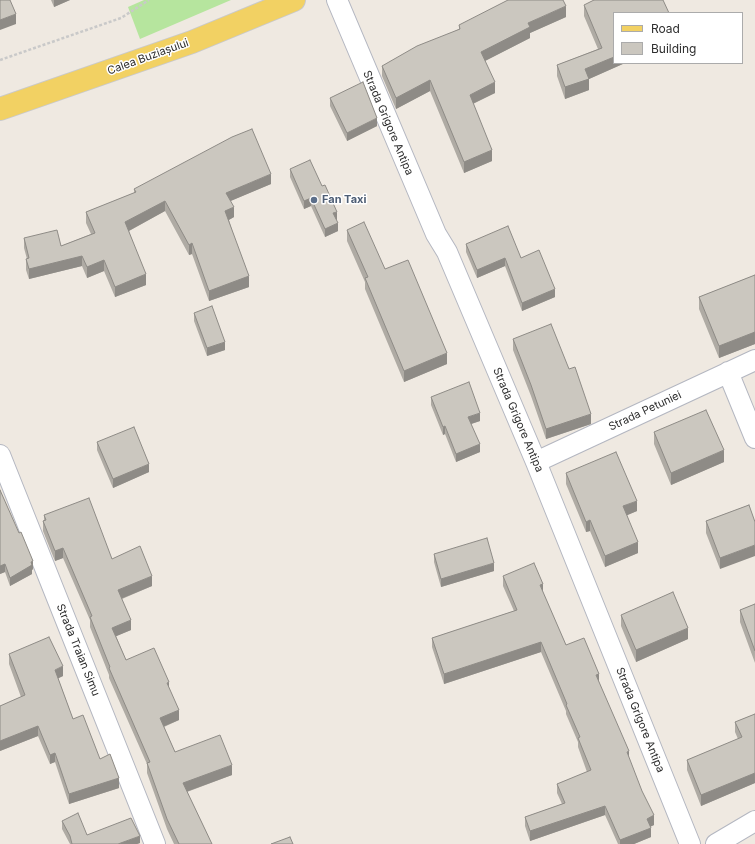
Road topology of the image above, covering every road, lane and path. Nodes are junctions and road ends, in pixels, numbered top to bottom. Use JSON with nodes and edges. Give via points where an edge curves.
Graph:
{"nodes":[{"id":1,"x":149,"y":0,"type":"edge"},
{"id":2,"x":294,"y":0,"type":"edge"},
{"id":3,"x":336,"y":0,"type":"edge"},
{"id":4,"x":0,"y":60,"type":"edge"},
{"id":5,"x":0,"y":109,"type":"edge"},
{"id":6,"x":755,"y":360,"type":"edge"},
{"id":7,"x":728,"y":372,"type":"junction"},
{"id":8,"x":755,"y":438,"type":"edge"},
{"id":9,"x":0,"y":455,"type":"edge"},
{"id":10,"x":536,"y":462,"type":"junction"},
{"id":11,"x":755,"y":821,"type":"edge"},
{"id":12,"x":155,"y":844,"type":"edge"},
{"id":13,"x":690,"y":844,"type":"edge"},
{"id":14,"x":716,"y":844,"type":"edge"}],
"edges":[{"from":1,"to":4,"type":"path","via":[[121,18]]},
{"from":2,"to":5,"type":"main road","name":"Calea Buziașului","via":[[192,42]]},
{"from":3,"to":10,"type":"street","name":"Strada Grigore Antipa"},
{"from":6,"to":7,"type":"street","name":"Strada Petuniei"},
{"from":7,"to":8,"type":"street"},
{"from":7,"to":10,"type":"street","name":"Strada Petuniei"},
{"from":9,"to":12,"type":"street","name":"Strada Traian Simu"},
{"from":10,"to":13,"type":"street","name":"Strada Grigore Antipa"},
{"from":11,"to":14,"type":"street"}]}
